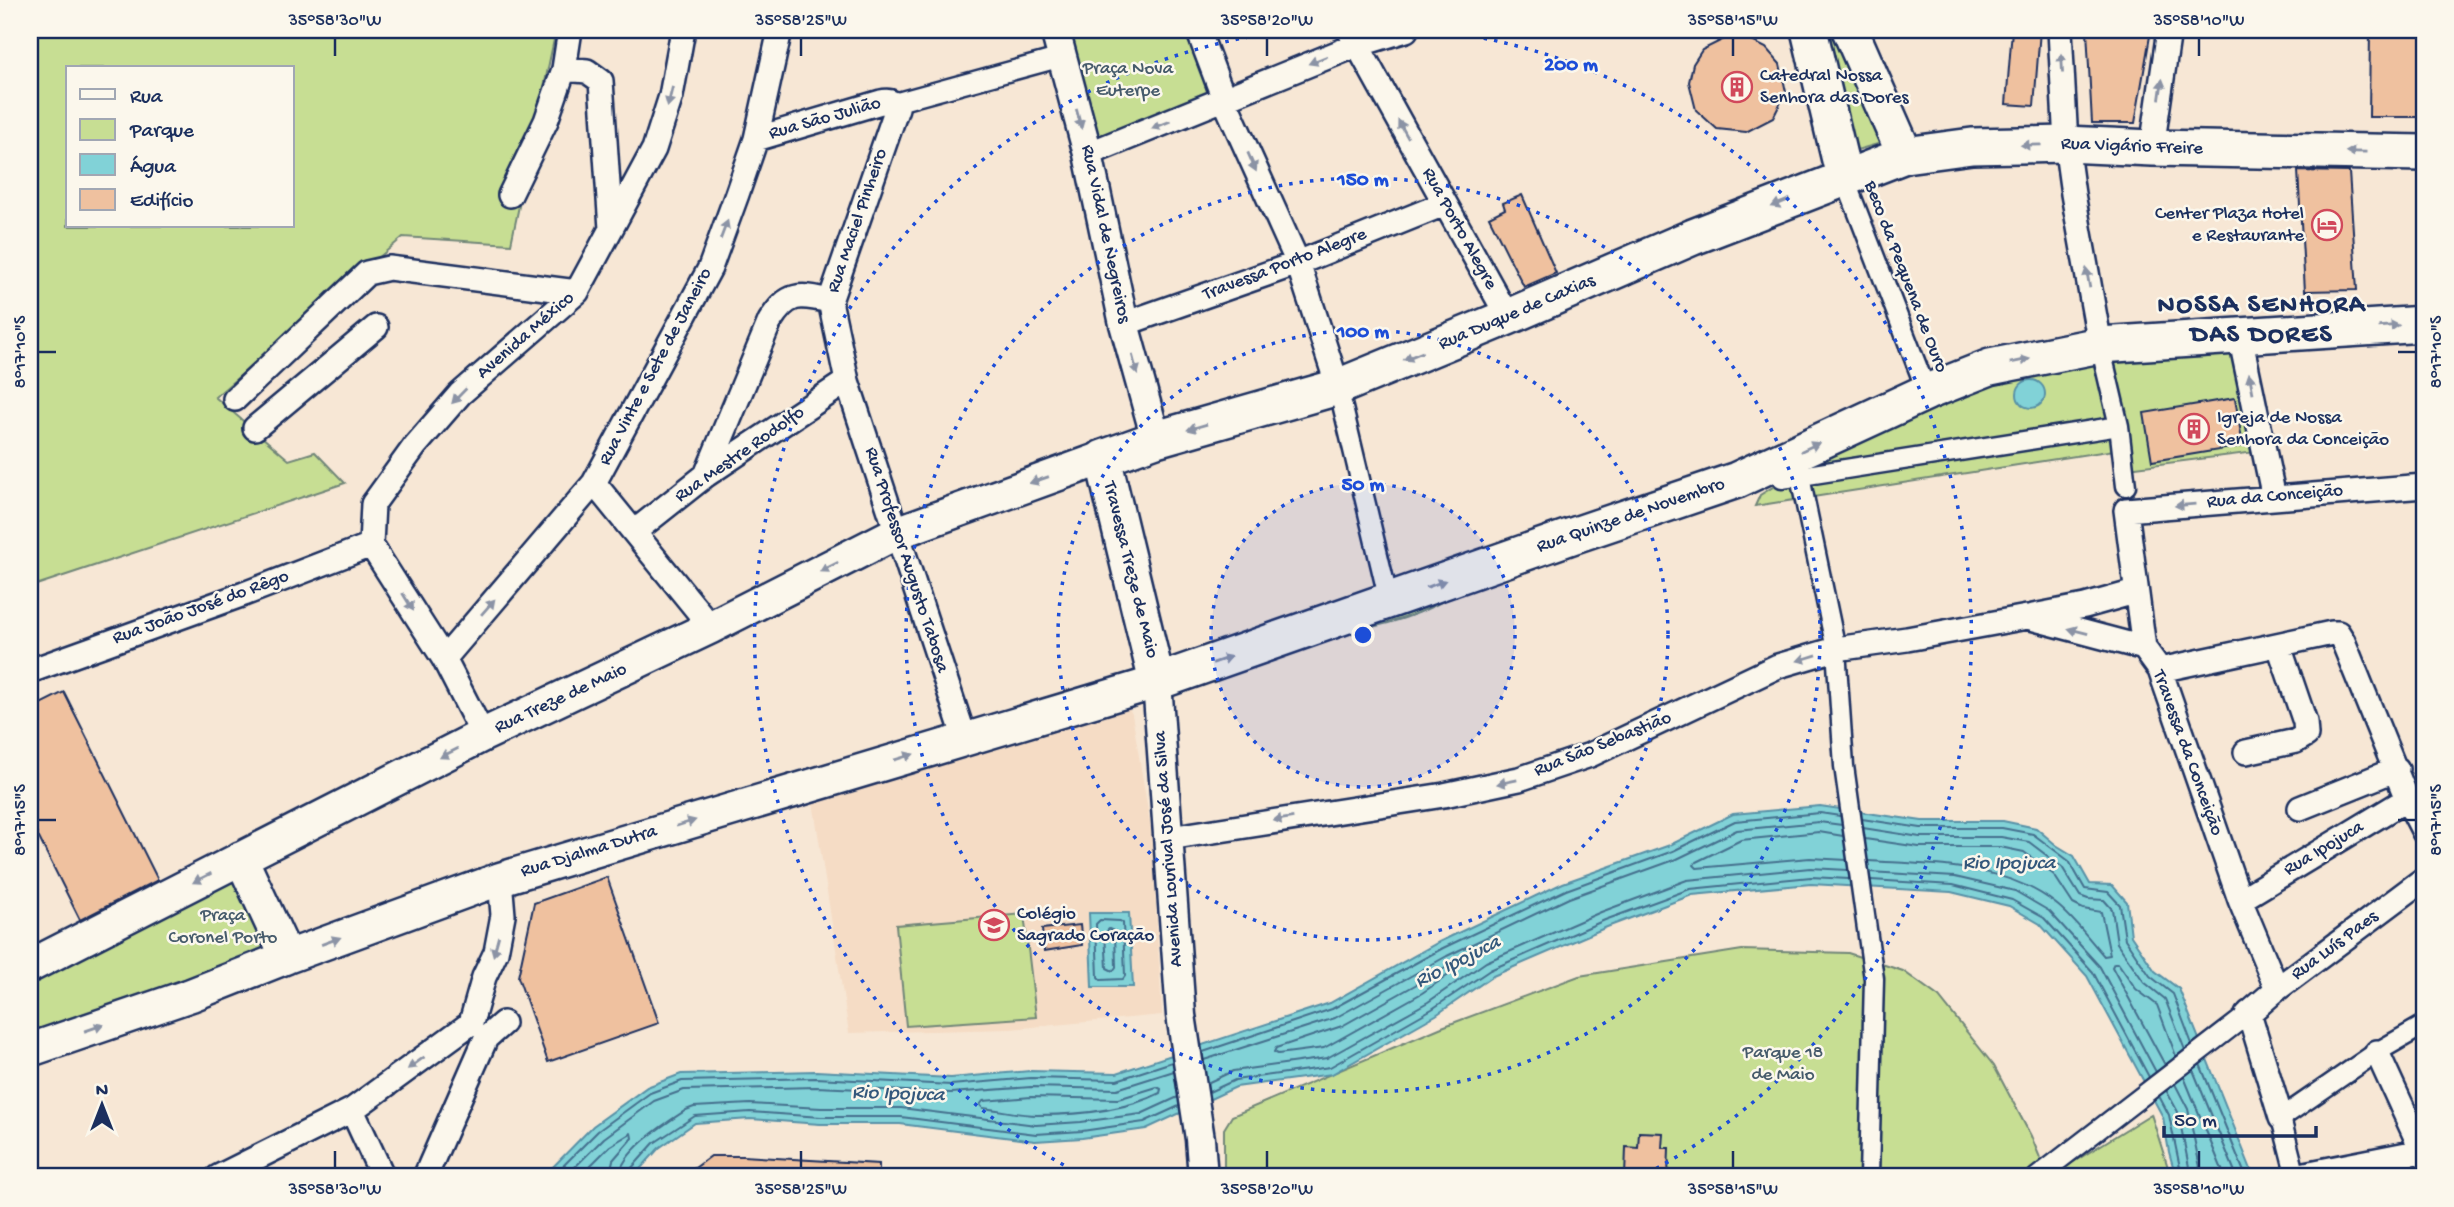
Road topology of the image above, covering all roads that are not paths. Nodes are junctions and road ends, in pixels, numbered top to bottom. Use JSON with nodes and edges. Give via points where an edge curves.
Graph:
{"nodes":[{"id":1,"x":570,"y":30,"type":"edge"},
{"id":2,"x":683,"y":30,"type":"edge"},
{"id":3,"x":780,"y":30,"type":"edge"},
{"id":4,"x":1055,"y":30,"type":"edge"},
{"id":5,"x":1198,"y":30,"type":"edge"},
{"id":6,"x":1406,"y":30,"type":"edge"},
{"id":7,"x":1809,"y":30,"type":"edge"},
{"id":8,"x":1850,"y":30,"type":"edge"},
{"id":9,"x":2060,"y":30,"type":"edge"},
{"id":10,"x":2169,"y":30,"type":"edge"},
{"id":11,"x":1353,"y":37,"type":"edge"},
{"id":12,"x":1062,"y":57,"type":"junction"},
{"id":13,"x":564,"y":69,"type":"junction"},
{"id":14,"x":1224,"y":99,"type":"junction"},
{"id":15,"x":894,"y":103,"type":"junction"},
{"id":16,"x":756,"y":139,"type":"junction"},
{"id":17,"x":2066,"y":144,"type":"junction"},
{"id":18,"x":2152,"y":148,"type":"junction"},
{"id":19,"x":2424,"y":153,"type":"edge"},
{"id":20,"x":1088,"y":154,"type":"junction"},
{"id":21,"x":1905,"y":155,"type":"junction"},
{"id":22,"x":1844,"y":177,"type":"junction"},
{"id":23,"x":510,"y":195,"type":"dead end"},
{"id":24,"x":1444,"y":204,"type":"junction"},
{"id":25,"x":611,"y":229,"type":"junction"},
{"id":26,"x":1298,"y":263,"type":"junction"},
{"id":27,"x":577,"y":292,"type":"junction"},
{"id":28,"x":830,"y":301,"type":"junction"},
{"id":29,"x":1508,"y":317,"type":"junction"},
{"id":30,"x":1124,"y":324,"type":"junction"},
{"id":31,"x":2424,"y":324,"type":"edge"},
{"id":32,"x":376,"y":327,"type":"dead end"},
{"id":33,"x":2240,"y":336,"type":"junction"},
{"id":34,"x":2100,"y":345,"type":"junction"},
{"id":35,"x":847,"y":381,"type":"junction"},
{"id":36,"x":1338,"y":387,"type":"junction"},
{"id":37,"x":1927,"y":391,"type":"junction"},
{"id":38,"x":235,"y":399,"type":"dead end"},
{"id":39,"x":2119,"y":426,"type":"junction"},
{"id":40,"x":255,"y":428,"type":"dead end"},
{"id":41,"x":1156,"y":439,"type":"junction"},
{"id":42,"x":1103,"y":458,"type":"junction"},
{"id":43,"x":706,"y":475,"type":"junction"},
{"id":44,"x":594,"y":483,"type":"junction"},
{"id":45,"x":2418,"y":485,"type":"edge"},
{"id":46,"x":2126,"y":486,"type":"dead end"},
{"id":47,"x":2274,"y":498,"type":"junction"},
{"id":48,"x":2424,"y":505,"type":"edge"},
{"id":49,"x":2126,"y":510,"type":"joint"},
{"id":50,"x":634,"y":532,"type":"junction"},
{"id":51,"x":896,"y":533,"type":"junction"},
{"id":52,"x":371,"y":545,"type":"junction"},
{"id":53,"x":2135,"y":592,"type":"junction"},
{"id":54,"x":1389,"y":601,"type":"junction"},
{"id":55,"x":2027,"y":617,"type":"junction"},
{"id":56,"x":711,"y":627,"type":"junction"},
{"id":57,"x":2279,"y":646,"type":"junction"},
{"id":58,"x":2144,"y":648,"type":"junction"},
{"id":59,"x":1836,"y":649,"type":"junction"},
{"id":60,"x":444,"y":659,"type":"junction"},
{"id":61,"x":2161,"y":670,"type":"junction"},
{"id":62,"x":30,"y":671,"type":"edge"},
{"id":63,"x":1157,"y":682,"type":"junction"},
{"id":64,"x":483,"y":735,"type":"junction"},
{"id":65,"x":965,"y":739,"type":"junction"},
{"id":66,"x":2246,"y":752,"type":"dead end"},
{"id":67,"x":2397,"y":769,"type":"junction"},
{"id":68,"x":2407,"y":799,"type":"junction"},
{"id":69,"x":2300,"y":808,"type":"dead end"},
{"id":70,"x":2424,"y":832,"type":"edge"},
{"id":71,"x":1169,"y":838,"type":"junction"},
{"id":72,"x":242,"y":858,"type":"junction"},
{"id":73,"x":499,"y":879,"type":"junction"},
{"id":74,"x":2424,"y":879,"type":"edge"},
{"id":75,"x":2240,"y":900,"type":"junction"},
{"id":76,"x":287,"y":957,"type":"junction"},
{"id":77,"x":30,"y":966,"type":"edge"},
{"id":78,"x":2277,"y":989,"type":"junction"},
{"id":79,"x":2248,"y":1014,"type":"junction"},
{"id":80,"x":503,"y":1023,"type":"dead end"},
{"id":81,"x":2424,"y":1026,"type":"edge"},
{"id":82,"x":30,"y":1050,"type":"edge"},
{"id":83,"x":2377,"y":1052,"type":"junction"},
{"id":84,"x":352,"y":1110,"type":"junction"},
{"id":85,"x":2281,"y":1118,"type":"junction"},
{"id":86,"x":2423,"y":1153,"type":"edge"},
{"id":87,"x":218,"y":1177,"type":"edge"},
{"id":88,"x":383,"y":1177,"type":"edge"},
{"id":89,"x":425,"y":1177,"type":"edge"},
{"id":90,"x":1203,"y":1177,"type":"edge"},
{"id":91,"x":1869,"y":1177,"type":"edge"},
{"id":92,"x":2037,"y":1177,"type":"edge"},
{"id":93,"x":2296,"y":1177,"type":"edge"}],
"edges":[{"from":1,"to":13,"type":"street"},
{"from":2,"to":25,"type":"street","name":"Avenida México","one_way":true,"via":[[671,96],[654,149]]},
{"from":3,"to":16,"type":"street","name":"Rua Vinte e Sete de Janeiro"},
{"from":4,"to":12,"type":"street","name":"Rua Vidal de Negreiros"},
{"from":5,"to":14,"type":"street"},
{"from":6,"to":11,"type":"street"},
{"from":7,"to":22,"type":"main road"},
{"from":8,"to":21,"type":"main road"},
{"from":17,"to":9,"type":"street","one_way":true},
{"from":18,"to":10,"type":"street","one_way":true},
{"from":11,"to":14,"type":"street","one_way":true},
{"from":24,"to":11,"type":"street","name":"Rua Porto Alegre","one_way":true},
{"from":12,"to":15,"type":"street"},
{"from":12,"to":20,"type":"street","name":"Rua Vidal de Negreiros","one_way":true},
{"from":13,"to":23,"type":"street"},
{"from":13,"to":25,"type":"street","via":[[587,71],[601,81]]},
{"from":14,"to":20,"type":"street","one_way":true},
{"from":14,"to":26,"type":"street","one_way":true},
{"from":15,"to":16,"type":"street","name":"Rua São Julião","via":[[881,102]]},
{"from":15,"to":28,"type":"street","name":"Rua Maciel Pinheiro","via":[[896,114]]},
{"from":44,"to":16,"type":"street","name":"Rua Vinte e Sete de Janeiro","one_way":true,"via":[[710,268]]},
{"from":17,"to":18,"type":"main road","name":"Rua Vigário Freire"},
{"from":17,"to":21,"type":"main road","name":"Rua Vigário Freire","one_way":true,"via":[[1972,146]]},
{"from":34,"to":17,"type":"street","one_way":true},
{"from":19,"to":18,"type":"main road","name":"Rua Vigário Freire","one_way":true},
{"from":20,"to":30,"type":"street","name":"Rua Vidal de Negreiros"},
{"from":21,"to":22,"type":"main road","name":"Rua Vigário Freire"},
{"from":22,"to":29,"type":"main road","name":"Rua Duque de Caxias","one_way":true},
{"from":22,"to":37,"type":"street","name":"Beco da Pequena de Ouro"},
{"from":24,"to":26,"type":"street","name":"Travessa Porto Alegre"},
{"from":24,"to":29,"type":"street","name":"Rua Porto Alegre"},
{"from":25,"to":27,"type":"street","name":"Avenida México"},
{"from":26,"to":30,"type":"street","name":"Travessa Porto Alegre"},
{"from":26,"to":36,"type":"street"},
{"from":27,"to":38,"type":"street","via":[[378,269],[367,273]]},
{"from":27,"to":52,"type":"street","name":"Avenida México","one_way":true,"via":[[460,394],[415,446],[373,504]]},
{"from":28,"to":35,"type":"street","name":"Rua Maciel Pinheiro"},
{"from":28,"to":43,"type":"street","via":[[801,295],[779,307]]},
{"from":29,"to":36,"type":"main road","name":"Rua Duque de Caxias","one_way":true},
{"from":30,"to":41,"type":"street","name":"Rua Vidal de Negreiros","one_way":true},
{"from":33,"to":31,"type":"main road","name":"Rua Quinze de Novembro","one_way":true},
{"from":32,"to":40,"type":"street"},
{"from":33,"to":34,"type":"main road","name":"Rua Quinze de Novembro"},
{"from":47,"to":33,"type":"street","one_way":true},
{"from":37,"to":34,"type":"main road","name":"Rua Quinze de Novembro","one_way":true,"via":[[1990,367]]},
{"from":34,"to":39,"type":"street"},
{"from":35,"to":43,"type":"street","name":"Rua Mestre Rodolfo"},
{"from":35,"to":51,"type":"street","name":"Rua Professor Augusto Tabosa"},
{"from":36,"to":41,"type":"main road","name":"Rua Duque de Caxias","one_way":true},
{"from":36,"to":54,"type":"street"},
{"from":54,"to":37,"type":"main road","name":"Rua Quinze de Novembro","one_way":true,"via":[[1737,480]]},
{"from":39,"to":46,"type":"street"},
{"from":39,"to":59,"type":"street","via":[[1791,478]]},
{"from":41,"to":42,"type":"main road","name":"Rua Duque de Caxias"},
{"from":42,"to":51,"type":"main road","name":"Rua Treze de Maio","one_way":true},
{"from":42,"to":63,"type":"main road","name":"Travessa Treze de Maio"},
{"from":43,"to":50,"type":"street","name":"Rua Mestre Rodolfo"},
{"from":44,"to":50,"type":"street"},
{"from":60,"to":44,"type":"street","name":"Rua Vinte e Sete de Janeiro","one_way":true},
{"from":45,"to":47,"type":"street","name":"Rua da Conceição"},
{"from":45,"to":48,"type":"street"},
{"from":47,"to":49,"type":"street","name":"Rua da Conceição","one_way":true},
{"from":49,"to":53,"type":"street","name":"Travessa da Conceição"},
{"from":50,"to":56,"type":"street"},
{"from":51,"to":56,"type":"main road","name":"Rua Treze de Maio","one_way":true},
{"from":51,"to":65,"type":"street","name":"Rua Professor Augusto Tabosa"},
{"from":52,"to":60,"type":"street","one_way":true},
{"from":52,"to":62,"type":"street","name":"Rua João José do Rêgo"},
{"from":53,"to":55,"type":"street","name":"Rua São Sebastião"},
{"from":53,"to":58,"type":"street","name":"Travessa da Conceição"},
{"from":63,"to":54,"type":"main road","name":"Rua Quinze de Novembro","one_way":true},
{"from":58,"to":55,"type":"street","name":"Rua São Sebastião","one_way":true},
{"from":55,"to":59,"type":"street","name":"Rua São Sebastião"},
{"from":56,"to":64,"type":"main road","name":"Rua Treze de Maio"},
{"from":57,"to":61,"type":"street"},
{"from":57,"to":66,"type":"street","via":[[2306,735]]},
{"from":57,"to":67,"type":"street","via":[[2338,634]]},
{"from":58,"to":61,"type":"street","name":"Travessa da Conceição"},
{"from":59,"to":71,"type":"street","name":"Rua São Sebastião","one_way":true,"via":[[1778,666],[1590,755],[1519,779]]},
{"from":59,"to":91,"type":"street","via":[[1844,766],[1874,979]]},
{"from":60,"to":64,"type":"street"},
{"from":61,"to":75,"type":"street","name":"Travessa da Conceição"},
{"from":63,"to":65,"type":"main road","name":"Rua Djalma Dutra"},
{"from":63,"to":71,"type":"street","name":"Avenida Lourival José da Silva"},
{"from":64,"to":72,"type":"main road","name":"Rua Treze de Maio","one_way":true},
{"from":73,"to":65,"type":"main road","name":"Rua Djalma Dutra","one_way":true},
{"from":67,"to":68,"type":"street"},
{"from":67,"to":69,"type":"street"},
{"from":68,"to":70,"type":"street"},
{"from":68,"to":75,"type":"street","name":"Rua Ipojuca"},
{"from":71,"to":90,"type":"street","name":"Avenida Lourival José da Silva","via":[[1182,1018]]},
{"from":72,"to":76,"type":"main road"},
{"from":72,"to":77,"type":"main road","name":"Rua Treze de Maio","one_way":true},
{"from":76,"to":73,"type":"main road","name":"Rua Djalma Dutra","one_way":true},
{"from":73,"to":84,"type":"street","one_way":true,"via":[[503,915],[471,1023]]},
{"from":74,"to":78,"type":"street","name":"Rua Luís Paes"},
{"from":75,"to":78,"type":"street","name":"Travessa da Conceição"},
{"from":82,"to":76,"type":"main road","name":"Rua Djalma Dutra","one_way":true},
{"from":78,"to":79,"type":"street","name":"Rua Luís Paes"},
{"from":79,"to":85,"type":"street"},
{"from":79,"to":92,"type":"street"},
{"from":80,"to":89,"type":"street","via":[[486,1038]]},
{"from":81,"to":83,"type":"street"},
{"from":83,"to":85,"type":"street"},
{"from":83,"to":86,"type":"street"},
{"from":84,"to":87,"type":"street"},
{"from":84,"to":88,"type":"street"},
{"from":85,"to":93,"type":"street"},
{"from":86,"to":93,"type":"street"}]}
